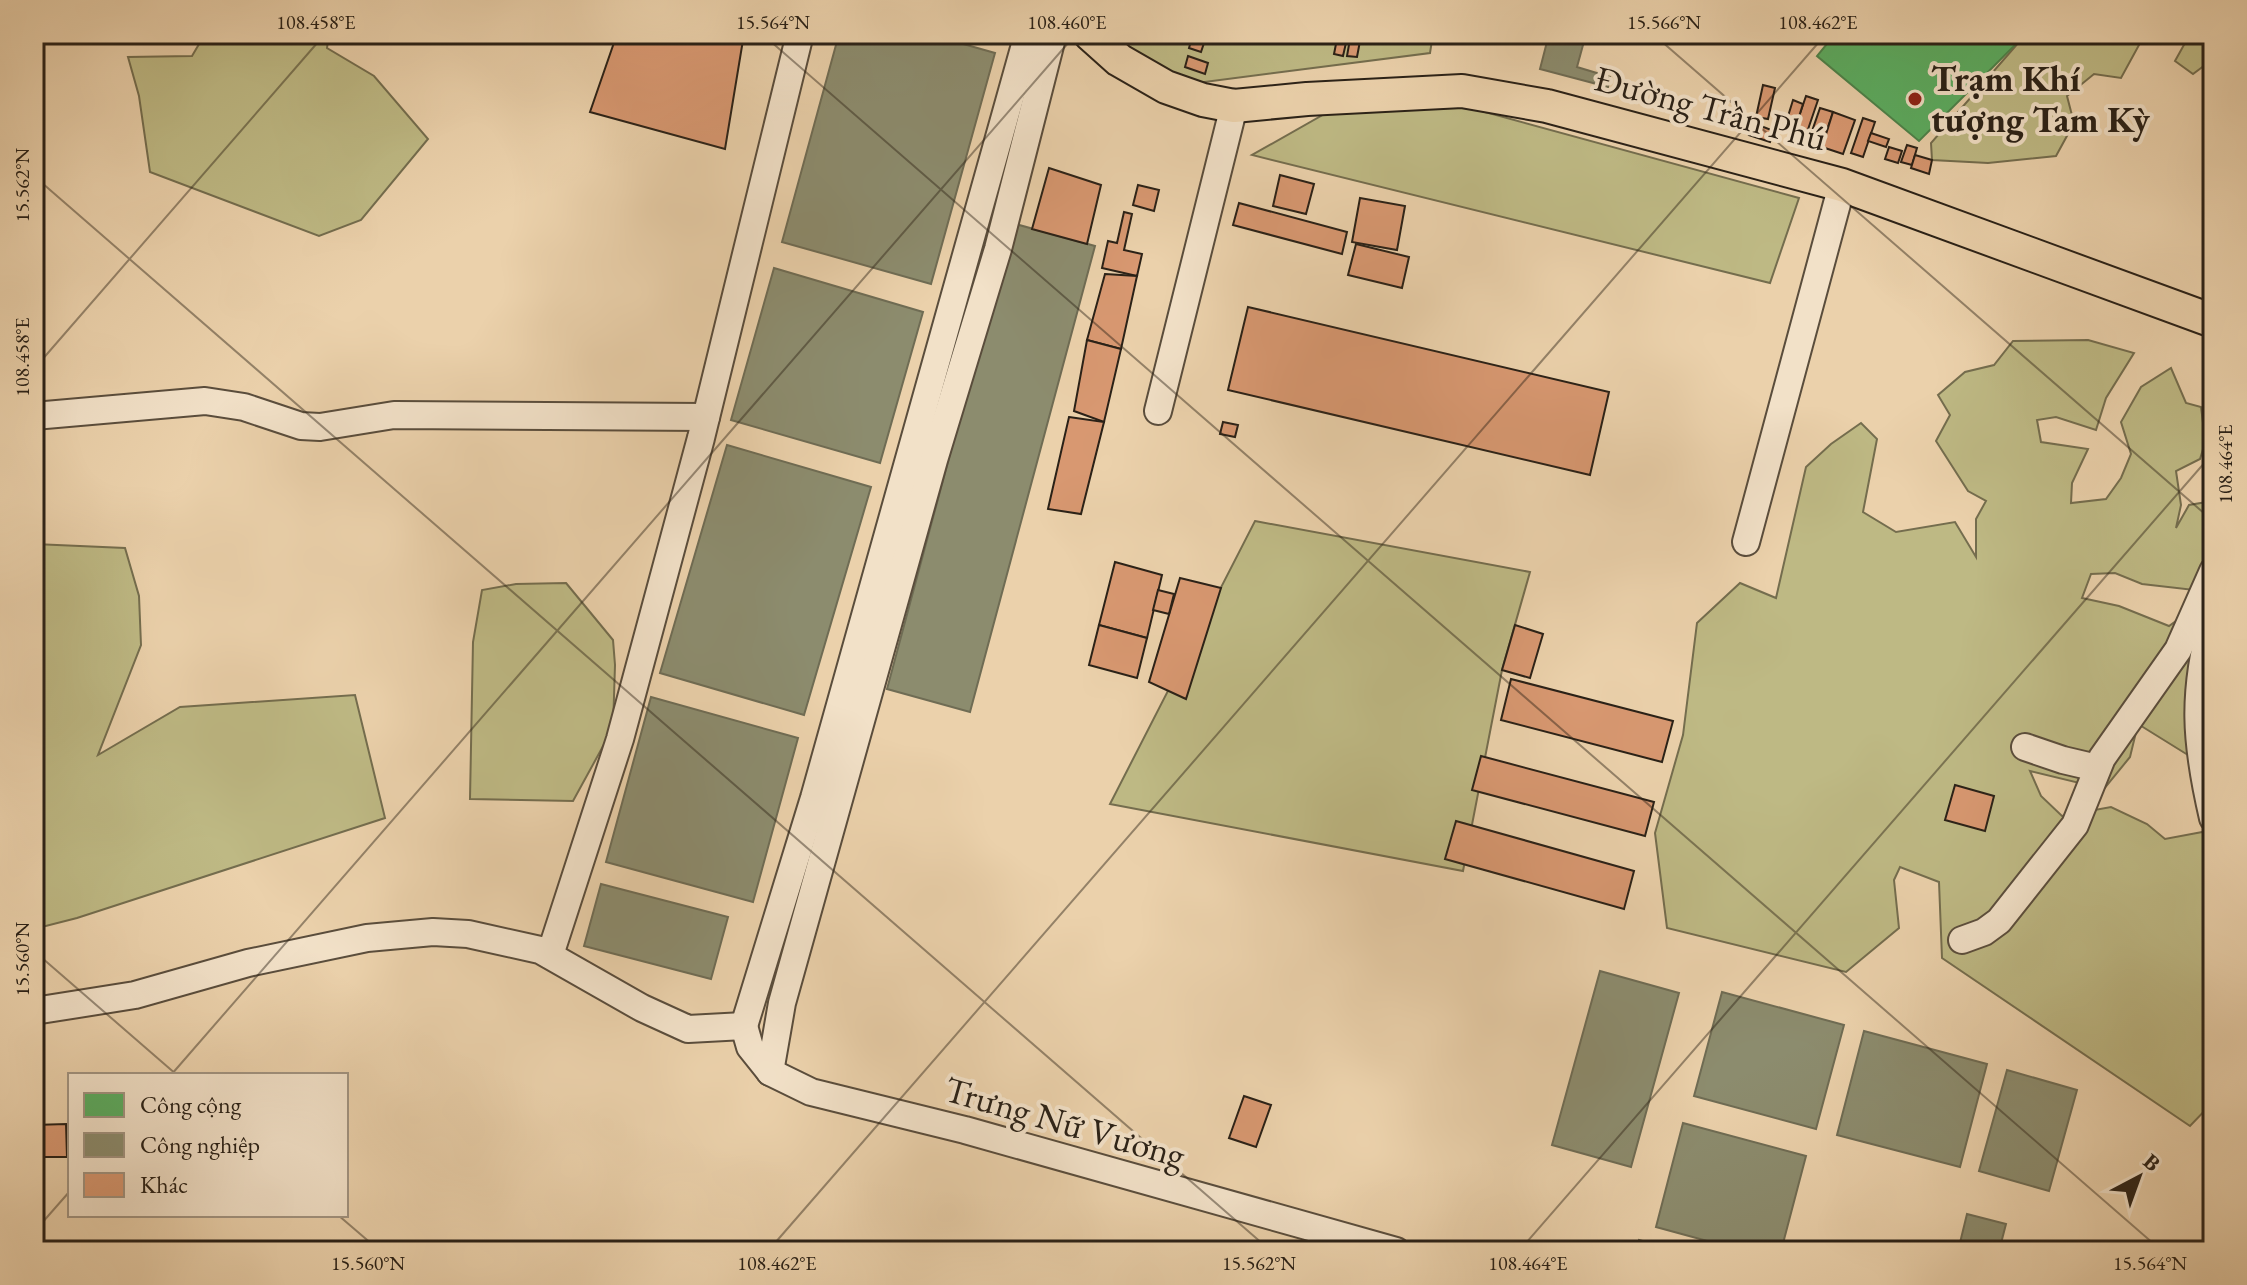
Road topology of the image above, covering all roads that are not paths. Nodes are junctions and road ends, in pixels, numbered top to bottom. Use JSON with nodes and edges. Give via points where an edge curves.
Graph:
{"nodes":[{"id":1,"x":800,"y":34,"type":"edge"},
{"id":2,"x":1028,"y":34,"type":"edge"},
{"id":3,"x":1053,"y":34,"type":"edge"},
{"id":4,"x":1090,"y":34,"type":"edge"},
{"id":5,"x":1234,"y":106,"type":"junction"},
{"id":6,"x":1842,"y":185,"type":"junction"},
{"id":7,"x":2213,"y":321,"type":"edge"},
{"id":8,"x":1158,"y":411,"type":"dead end"},
{"id":9,"x":34,"y":416,"type":"edge"},
{"id":10,"x":706,"y":417,"type":"junction"},
{"id":11,"x":1746,"y":542,"type":"dead end"},
{"id":12,"x":2213,"y":571,"type":"edge"},
{"id":13,"x":2213,"y":616,"type":"edge"},
{"id":14,"x":2025,"y":747,"type":"dead end"},
{"id":15,"x":2097,"y":768,"type":"junction"},
{"id":16,"x":2213,"y":818,"type":"edge"},
{"id":17,"x":1962,"y":940,"type":"dead end"},
{"id":18,"x":550,"y":955,"type":"junction"},
{"id":19,"x":34,"y":1011,"type":"edge"},
{"id":20,"x":744,"y":1026,"type":"junction"},
{"id":21,"x":770,"y":1072,"type":"junction"},
{"id":22,"x":1396,"y":1251,"type":"edge"}],
"edges":[{"from":1,"to":10,"type":"street"},
{"from":2,"to":20,"type":"street","via":[[814,798]]},
{"from":3,"to":21,"type":"street","via":[[998,249],[782,1003]]},
{"from":4,"to":5,"type":"main road","name":"Đường Trần Phú","via":[[1119,60],[1166,87]]},
{"from":5,"to":6,"type":"main road","name":"Đường Trần Phú","via":[[1462,91],[1547,106]]},
{"from":5,"to":8,"type":"street"},
{"from":6,"to":7,"type":"main road","name":"Đường Trần Phú"},
{"from":6,"to":11,"type":"street"},
{"from":9,"to":10,"type":"street","via":[[205,401],[320,427],[394,415]]},
{"from":10,"to":18,"type":"street","via":[[620,739]]},
{"from":12,"to":15,"type":"street","via":[[2178,650]]},
{"from":13,"to":16,"type":"street","via":[[2201,660],[2197,706]]},
{"from":14,"to":15,"type":"street"},
{"from":15,"to":17,"type":"street","via":[[2079,817],[2024,892],[1992,927]]},
{"from":18,"to":19,"type":"street","via":[[468,934],[395,935],[248,963],[135,995]]},
{"from":18,"to":20,"type":"street","via":[[688,1029]]},
{"from":20,"to":21,"type":"street","name":"Trưng Nữ Vương","via":[[750,1047]]},
{"from":21,"to":22,"type":"street","name":"Trưng Nữ Vương","via":[[811,1092]]}]}
